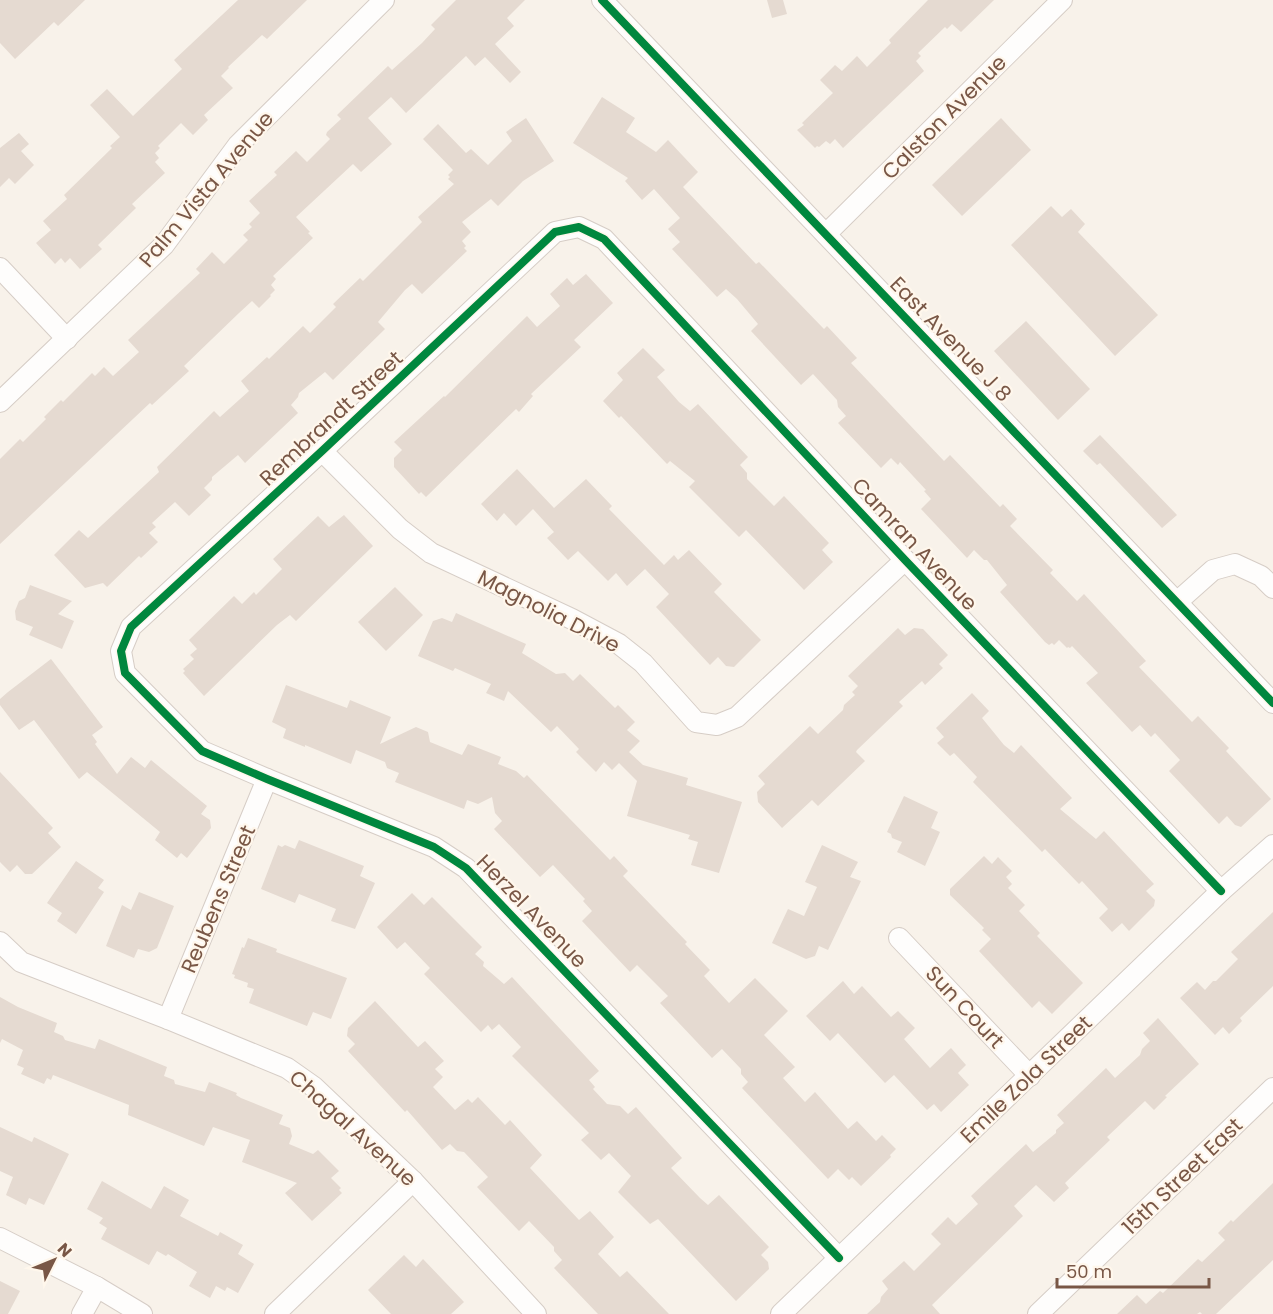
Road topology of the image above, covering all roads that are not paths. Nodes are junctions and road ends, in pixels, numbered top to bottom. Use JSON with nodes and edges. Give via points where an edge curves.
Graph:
{"nodes":[{"id":1,"x":384,"y":0,"type":"edge"},
{"id":2,"x":602,"y":0,"type":"edge"},
{"id":3,"x":1062,"y":0,"type":"edge"},
{"id":4,"x":579,"y":227,"type":"joint"},
{"id":5,"x":826,"y":234,"type":"junction"},
{"id":6,"x":0,"y":268,"type":"edge"},
{"id":7,"x":67,"y":339,"type":"junction"},
{"id":8,"x":0,"y":402,"type":"edge"},
{"id":9,"x":322,"y":451,"type":"junction"},
{"id":10,"x":905,"y":560,"type":"junction"},
{"id":11,"x":1273,"y":588,"type":"edge"},
{"id":12,"x":1177,"y":602,"type":"junction"},
{"id":13,"x":121,"y":651,"type":"joint"},
{"id":14,"x":1273,"y":703,"type":"edge"},
{"id":15,"x":267,"y":779,"type":"junction"},
{"id":16,"x":1273,"y":845,"type":"edge"},
{"id":17,"x":1221,"y":891,"type":"junction"},
{"id":18,"x":899,"y":938,"type":"dead end"},
{"id":19,"x":0,"y":942,"type":"edge"},
{"id":20,"x":168,"y":1019,"type":"junction"},
{"id":21,"x":1030,"y":1076,"type":"junction"},
{"id":22,"x":1273,"y":1088,"type":"edge"},
{"id":23,"x":413,"y":1181,"type":"junction"},
{"id":24,"x":0,"y":1238,"type":"edge"},
{"id":25,"x":839,"y":1258,"type":"junction"},
{"id":26,"x":97,"y":1287,"type":"junction"},
{"id":27,"x":82,"y":1314,"type":"edge"},
{"id":28,"x":142,"y":1314,"type":"edge"},
{"id":29,"x":275,"y":1314,"type":"edge"},
{"id":30,"x":536,"y":1314,"type":"edge"},
{"id":31,"x":781,"y":1314,"type":"edge"},
{"id":32,"x":1038,"y":1314,"type":"edge"}],
"edges":[{"from":1,"to":7,"type":"street","name":"Palm Vista Avenue","via":[[238,145],[164,245]]},
{"from":2,"to":5,"type":"street","name":"East Avenue J 8"},
{"from":3,"to":5,"type":"street","name":"Calston Avenue"},
{"from":4,"to":9,"type":"street","name":"Rembrandt Street","via":[[555,232]]},
{"from":4,"to":10,"type":"street","name":"Camran Avenue","via":[[604,239]]},
{"from":5,"to":12,"type":"street","name":"East Avenue J 8"},
{"from":6,"to":7,"type":"street"},
{"from":7,"to":8,"type":"street","name":"Palm Vista Avenue"},
{"from":9,"to":10,"type":"street","name":"Magnolia Drive","via":[[400,529],[431,553],[619,644],[643,663],[696,722],[717,725],[737,717]]},
{"from":9,"to":13,"type":"street","name":"Rembrandt Street","via":[[131,627]]},
{"from":10,"to":17,"type":"street","name":"Camran Avenue"},
{"from":11,"to":12,"type":"street","via":[[1261,576],[1235,564],[1213,570]]},
{"from":12,"to":14,"type":"street","name":"East Avenue J 8"},
{"from":13,"to":15,"type":"street","name":"Herzel Avenue","via":[[125,673],[202,751]]},
{"from":15,"to":20,"type":"street","name":"Reubens Street"},
{"from":15,"to":25,"type":"street","name":"Herzel Avenue","via":[[434,847],[466,868]]},
{"from":16,"to":17,"type":"street","name":"Emile Zola Street"},
{"from":17,"to":21,"type":"street","name":"Emile Zola Street"},
{"from":18,"to":21,"type":"street","name":"Sun Court"},
{"from":19,"to":20,"type":"street","name":"Chagal Avenue","via":[[21,962]]},
{"from":20,"to":23,"type":"street","name":"Chagal Avenue","via":[[287,1068],[314,1087]]},
{"from":21,"to":25,"type":"street","name":"Emile Zola Street"},
{"from":22,"to":32,"type":"street","name":"15th Street East"},
{"from":23,"to":29,"type":"street"},
{"from":23,"to":30,"type":"street","name":"Chagal Avenue"},
{"from":24,"to":26,"type":"street"},
{"from":25,"to":31,"type":"street","name":"Emile Zola Street"},
{"from":26,"to":27,"type":"street"},
{"from":26,"to":28,"type":"street"}]}
